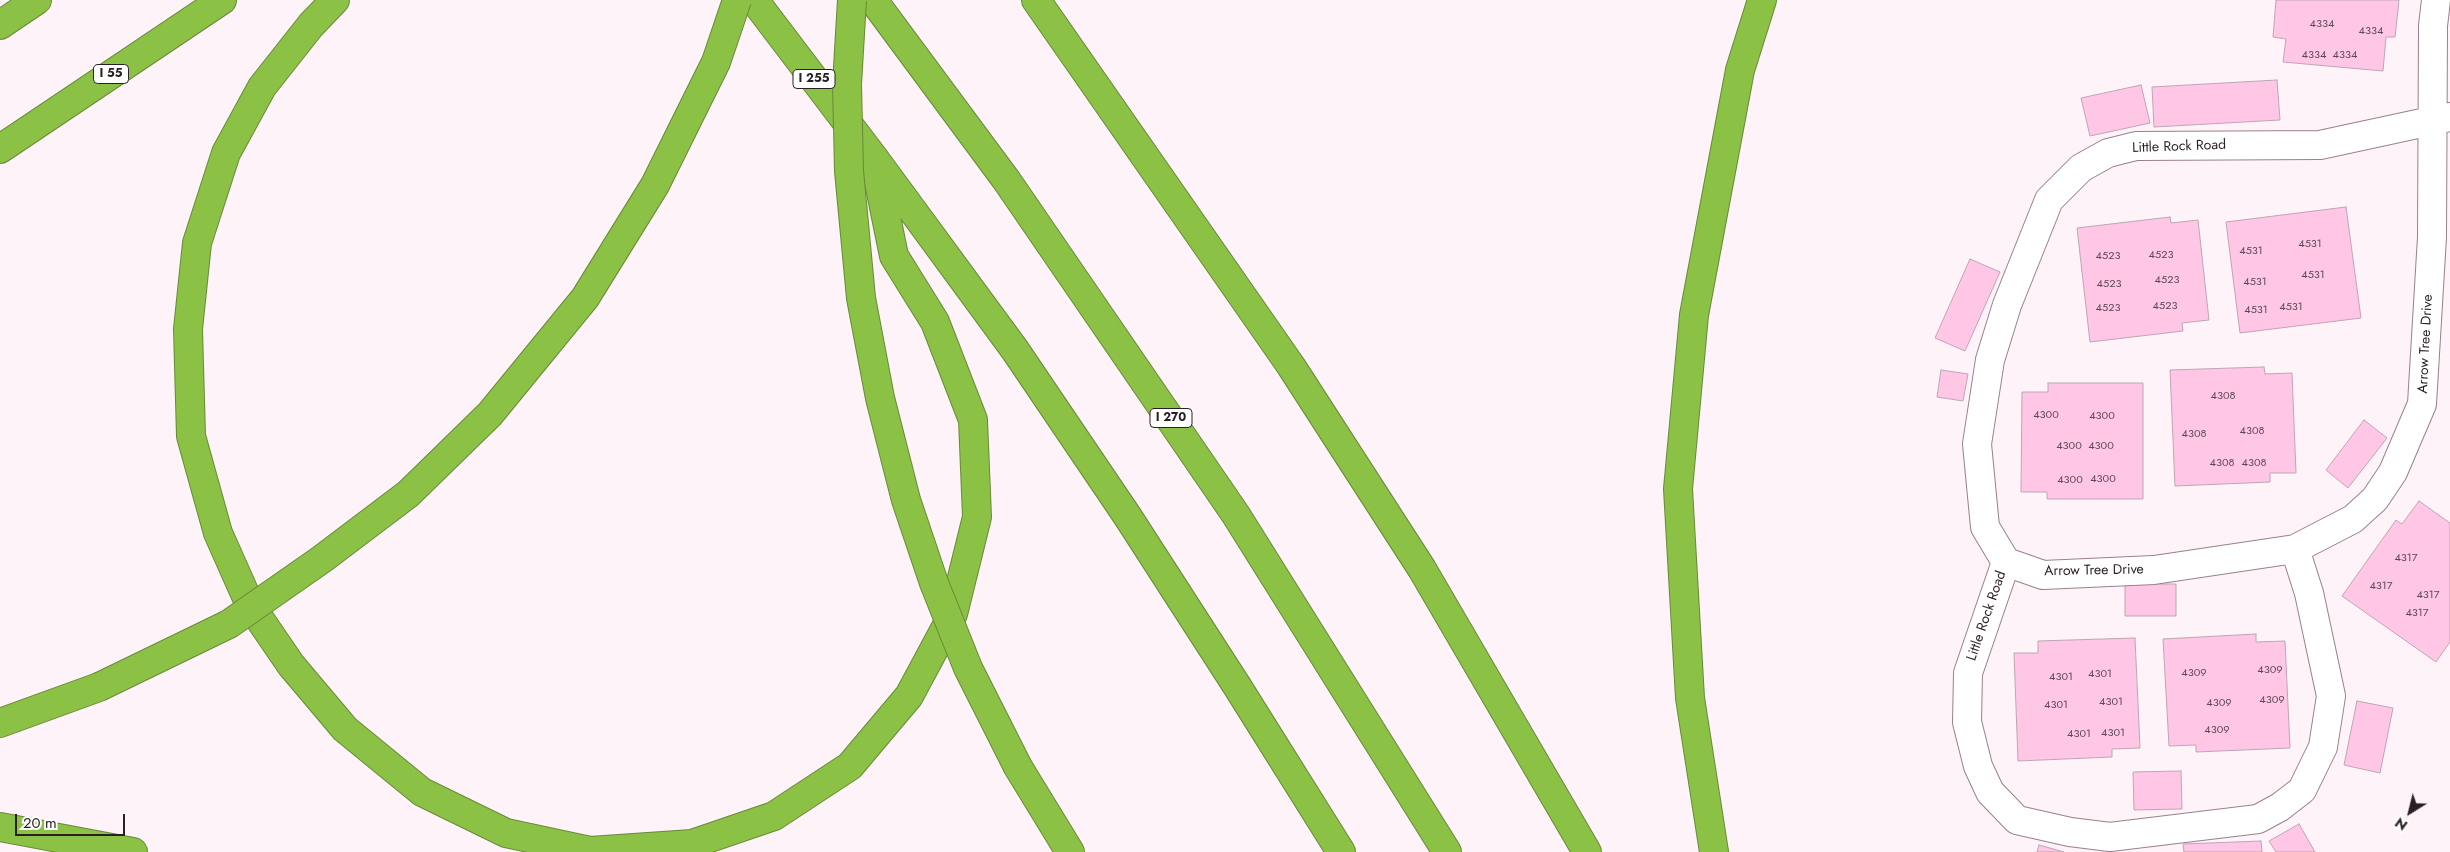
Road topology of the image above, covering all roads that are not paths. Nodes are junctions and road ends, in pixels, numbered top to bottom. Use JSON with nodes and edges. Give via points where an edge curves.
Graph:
{"nodes":[{"id":1,"x":37,"y":0,"type":"edge"},
{"id":2,"x":222,"y":0,"type":"edge"},
{"id":3,"x":336,"y":0,"type":"edge"},
{"id":4,"x":737,"y":0,"type":"edge"},
{"id":5,"x":754,"y":0,"type":"edge"},
{"id":6,"x":852,"y":0,"type":"edge"},
{"id":7,"x":873,"y":0,"type":"edge"},
{"id":8,"x":1036,"y":0,"type":"edge"},
{"id":9,"x":1762,"y":0,"type":"edge"},
{"id":10,"x":2436,"y":0,"type":"edge"},
{"id":11,"x":0,"y":25,"type":"edge"},
{"id":12,"x":2441,"y":119,"type":"edge"},
{"id":13,"x":0,"y":149,"type":"edge"},
{"id":14,"x":874,"y":158,"type":"junction"},
{"id":15,"x":2295,"y":549,"type":"junction"},
{"id":16,"x":2006,"y":562,"type":"junction"},
{"id":17,"x":0,"y":723,"type":"edge"},
{"id":18,"x":0,"y":826,"type":"edge"},
{"id":19,"x":133,"y":852,"type":"edge"},
{"id":20,"x":1070,"y":852,"type":"edge"},
{"id":21,"x":1341,"y":852,"type":"edge"},
{"id":22,"x":1447,"y":852,"type":"edge"},
{"id":23,"x":1587,"y":852,"type":"edge"},
{"id":24,"x":1714,"y":852,"type":"edge"}],
"edges":[{"from":1,"to":11,"type":"highway"},
{"from":2,"to":13,"type":"highway","number":"I 55"},
{"from":3,"to":14,"type":"highway","via":[[311,25],[262,86],[226,153],[196,243],[188,329],[191,436],[218,533],[246,596],[291,665],[346,729],[422,792],[506,833],[590,851],[692,844],[774,816],[850,766],[909,696],[953,614],[977,517],[973,420],[935,322],[894,256]]},
{"from":4,"to":17,"type":"highway","bridge":true,"via":[[716,62],[656,185],[585,298],[490,414],[408,494],[229,624],[99,687]]},
{"from":5,"to":14,"type":"highway","number":"I 255"},
{"from":6,"to":20,"type":"highway","bridge":true,"via":[[847,84],[849,171],[861,298],[880,398],[906,500],[968,668],[1018,767]]},
{"from":7,"to":22,"type":"highway","number":"I 270","via":[[1007,181],[1231,506]]},
{"from":8,"to":23,"type":"highway","via":[[1291,366],[1422,569]]},
{"from":9,"to":24,"type":"highway","via":[[1740,70],[1694,315],[1678,489],[1690,698]]},
{"from":10,"to":12,"type":"street","name":"Arrow Tree Drive","via":[[2433,26]]},
{"from":12,"to":15,"type":"street","name":"Arrow Tree Drive","via":[[2422,404],[2393,472],[2375,499],[2353,519]]},
{"from":12,"to":16,"type":"street","name":"Little Rock Road","via":[[2320,145],[2136,146],[2108,153],[2081,168],[2049,200],[2007,305],[1990,360],[1978,444],[1985,527]]},
{"from":14,"to":21,"type":"highway","via":[[1015,350],[1123,509]]},
{"from":15,"to":16,"type":"street","name":"Arrow Tree Drive","via":[[2154,570],[2043,575]]},
{"from":15,"to":16,"type":"street","name":"Little Rock Road","via":[[2309,593],[2332,696],[2323,748],[2302,790],[2280,808],[2258,819],[2110,838],[2016,820],[1990,792],[1978,766],[1967,722],[1968,673]]},
{"from":18,"to":19,"type":"highway"}]}
